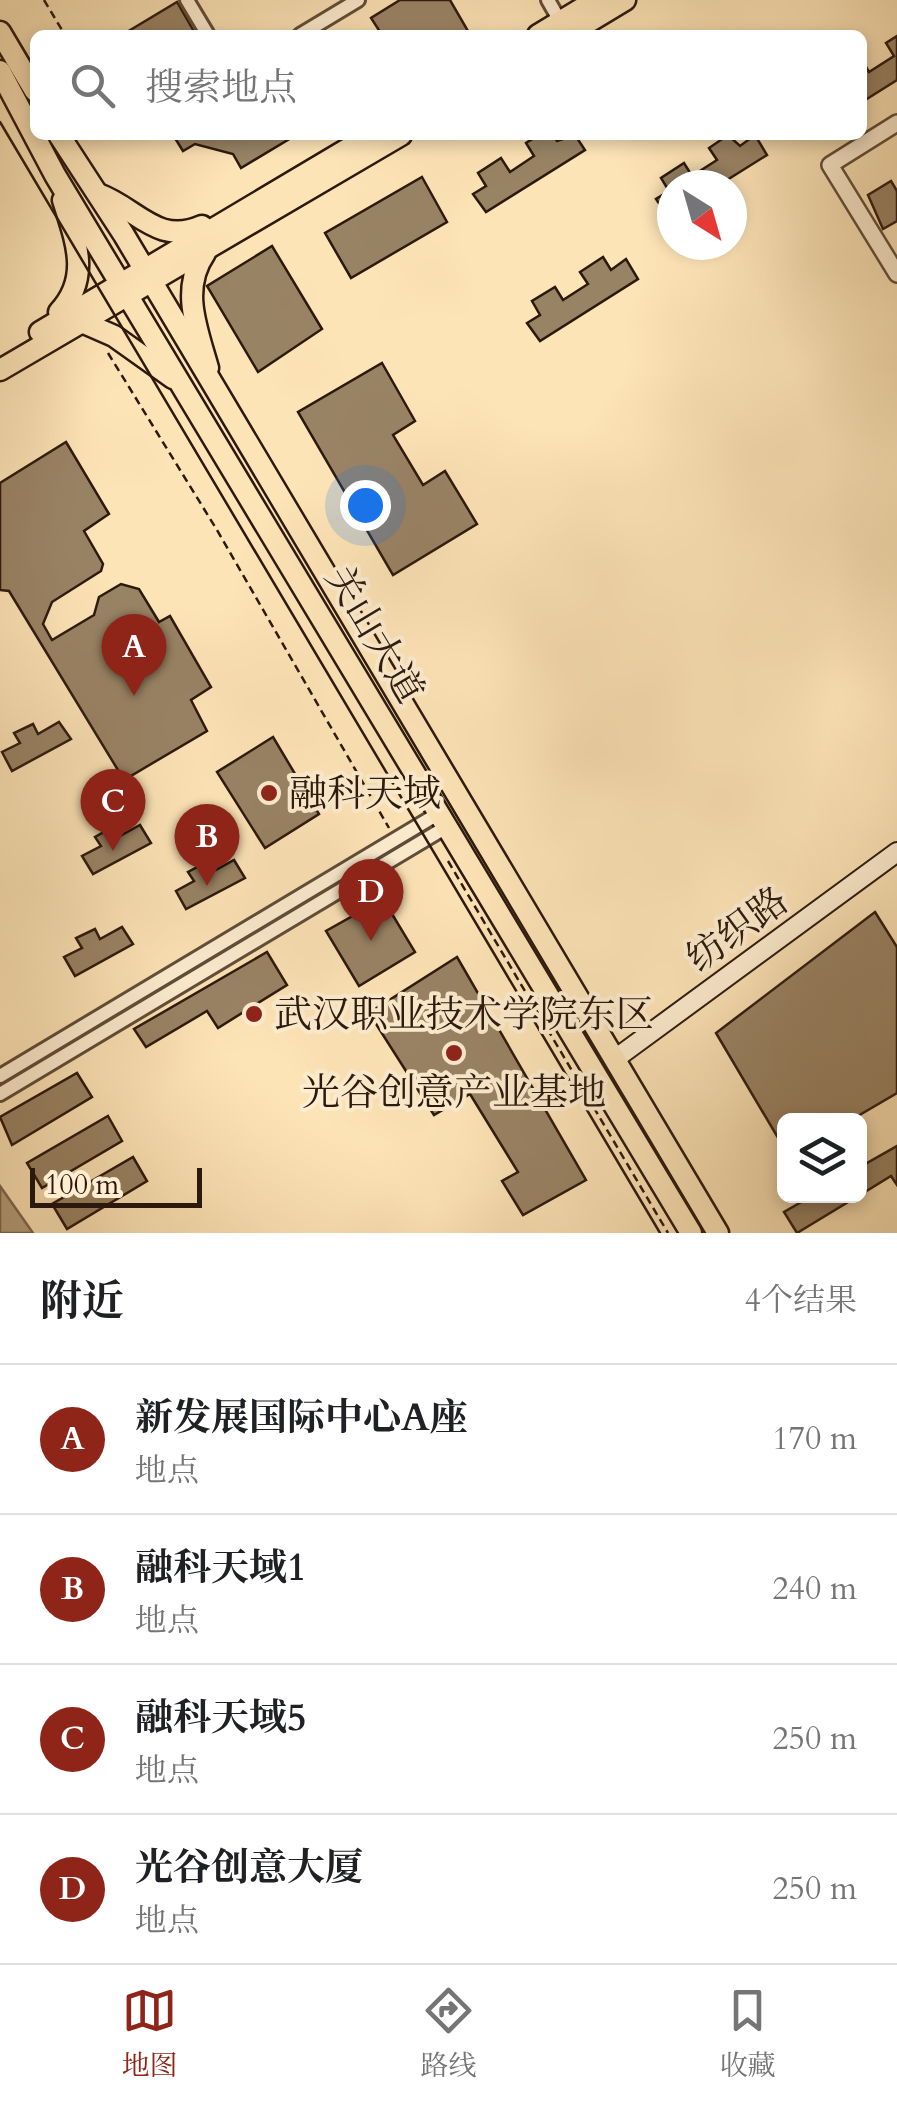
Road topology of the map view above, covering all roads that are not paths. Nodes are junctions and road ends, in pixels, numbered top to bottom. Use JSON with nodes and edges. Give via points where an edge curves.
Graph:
{"nodes":[{"id":1,"x":187,"y":0,"type":"edge"},
{"id":2,"x":358,"y":0,"type":"edge"},
{"id":3,"x":548,"y":0,"type":"edge"},
{"id":4,"x":596,"y":0,"type":"edge"},
{"id":5,"x":625,"y":0,"type":"edge"},
{"id":6,"x":564,"y":28,"type":"edge"},
{"id":7,"x":205,"y":30,"type":"edge"},
{"id":8,"x":308,"y":30,"type":"edge"},
{"id":9,"x":0,"y":32,"type":"edge"},
{"id":10,"x":0,"y":71,"type":"edge"},
{"id":11,"x":30,"y":83,"type":"edge"},
{"id":12,"x":897,"y":124,"type":"edge"},
{"id":13,"x":30,"y":127,"type":"edge"},
{"id":14,"x":37,"y":140,"type":"edge"},
{"id":15,"x":62,"y":140,"type":"edge"},
{"id":16,"x":363,"y":140,"type":"edge"},
{"id":17,"x":393,"y":140,"type":"edge"},
{"id":18,"x":55,"y":174,"type":"junction"},
{"id":19,"x":276,"y":192,"type":"junction"},
{"id":20,"x":98,"y":194,"type":"junction"},
{"id":21,"x":206,"y":251,"type":"junction"},
{"id":22,"x":897,"y":274,"type":"edge"},
{"id":23,"x":146,"y":276,"type":"junction"},
{"id":24,"x":125,"y":288,"type":"junction"},
{"id":25,"x":82,"y":322,"type":"junction"},
{"id":26,"x":43,"y":330,"type":"junction"},
{"id":27,"x":0,"y":357,"type":"edge"},
{"id":28,"x":0,"y":370,"type":"edge"},
{"id":29,"x":180,"y":383,"type":"junction"},
{"id":30,"x":214,"y":389,"type":"junction"},
{"id":31,"x":441,"y":824,"type":"junction"},
{"id":32,"x":897,"y":852,"type":"edge"},
{"id":33,"x":615,"y":1059,"type":"junction"},
{"id":34,"x":0,"y":1076,"type":"edge"},
{"id":35,"x":0,"y":1094,"type":"edge"},
{"id":36,"x":692,"y":1233,"type":"edge"},
{"id":37,"x":718,"y":1233,"type":"edge"}],
"edges":[{"from":1,"to":7,"type":"street"},
{"from":2,"to":8,"type":"street"},
{"from":3,"to":6,"type":"street"},
{"from":4,"to":6,"type":"main road"},
{"from":5,"to":6,"type":"main road"},
{"from":9,"to":11,"type":"main road"},
{"from":10,"to":13,"type":"main road","name":"关山大道"},
{"from":12,"to":22,"type":"street","via":[[830,164]]},
{"from":14,"to":18,"type":"main road","name":"关山大道"},
{"from":15,"to":20,"type":"main road","name":"关山大道"},
{"from":16,"to":19,"type":"main road"},
{"from":17,"to":21,"type":"main road"},
{"from":18,"to":24,"type":"main road","name":"关山大道"},
{"from":18,"to":26,"type":"main road","via":[[80,276],[70,300]]},
{"from":19,"to":20,"type":"main road","via":[[172,233]]},
{"from":19,"to":23,"type":"main road"},
{"from":20,"to":23,"type":"main road","name":"关山大道"},
{"from":21,"to":23,"type":"main road"},
{"from":21,"to":30,"type":"main road","via":[[191,291]]},
{"from":23,"to":24,"type":"main road"},
{"from":23,"to":30,"type":"main road","name":"关山大道"},
{"from":24,"to":25,"type":"main road"},
{"from":24,"to":26,"type":"main road"},
{"from":24,"to":29,"type":"main road","name":"关山大道"},
{"from":25,"to":28,"type":"main road"},
{"from":25,"to":29,"type":"main road","via":[[114,336]]},
{"from":26,"to":27,"type":"main road"},
{"from":29,"to":31,"type":"main road","name":"关山大道"},
{"from":30,"to":33,"type":"main road","name":"关山大道"},
{"from":31,"to":34,"type":"street"},
{"from":31,"to":35,"type":"street"},
{"from":31,"to":36,"type":"main road","name":"关山大道"},
{"from":32,"to":33,"type":"main road","name":"纺织路"},
{"from":33,"to":37,"type":"main road","name":"关山大道"}]}
